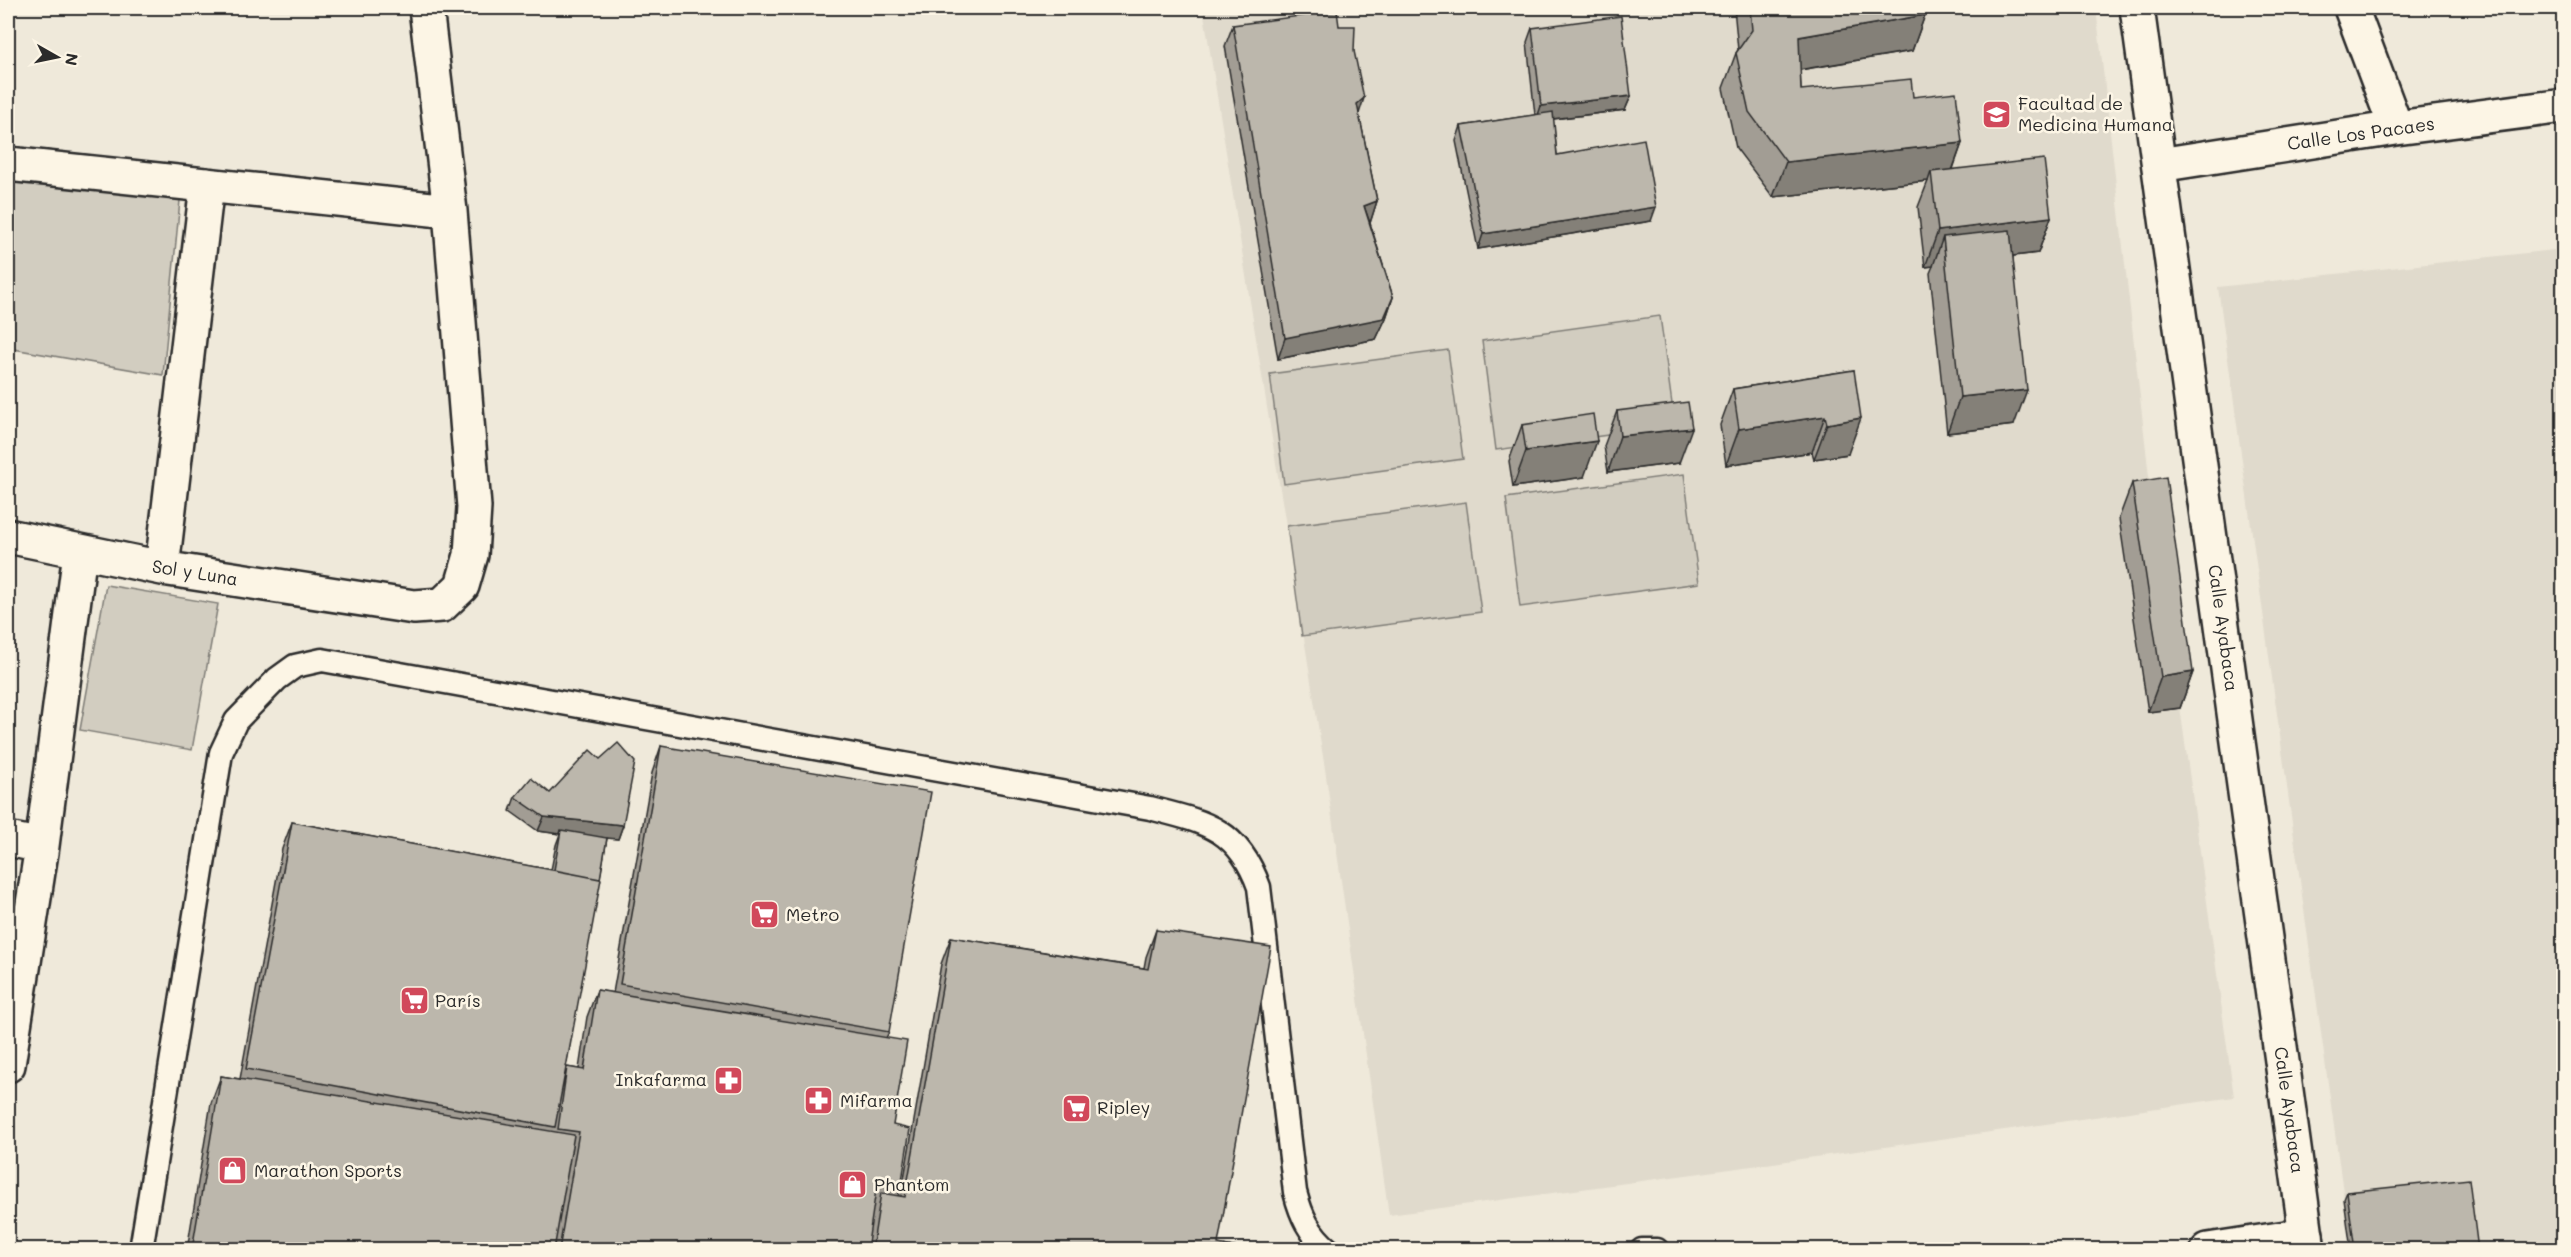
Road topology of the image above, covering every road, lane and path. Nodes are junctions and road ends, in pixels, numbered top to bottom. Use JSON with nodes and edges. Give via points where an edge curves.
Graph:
{"nodes":[{"id":1,"x":426,"y":8,"type":"edge"},
{"id":2,"x":2137,"y":8,"type":"edge"},
{"id":3,"x":2351,"y":8,"type":"edge"},
{"id":4,"x":2564,"y":106,"type":"edge"},
{"id":5,"x":2396,"y":128,"type":"junction"},
{"id":6,"x":8,"y":164,"type":"edge"},
{"id":7,"x":2159,"y":165,"type":"junction"},
{"id":8,"x":207,"y":185,"type":"junction"},
{"id":9,"x":450,"y":211,"type":"junction"},
{"id":10,"x":8,"y":536,"type":"edge"},
{"id":11,"x":80,"y":552,"type":"junction"},
{"id":12,"x":162,"y":568,"type":"junction"},
{"id":13,"x":8,"y":839,"type":"edge"},
{"id":14,"x":42,"y":846,"type":"junction"},
{"id":15,"x":8,"y":1065,"type":"edge"},
{"id":16,"x":2307,"y":1242,"type":"edge"},
{"id":17,"x":141,"y":1250,"type":"edge"},
{"id":18,"x":1329,"y":1250,"type":"edge"},
{"id":19,"x":1642,"y":1250,"type":"edge"},
{"id":20,"x":1657,"y":1250,"type":"edge"},
{"id":21,"x":2208,"y":1250,"type":"edge"}],
"edges":[{"from":1,"to":9,"type":"street","name":"Sol y Luna"},
{"from":2,"to":7,"type":"street","name":"Calle Ayabaca"},
{"from":3,"to":5,"type":"street"},
{"from":4,"to":5,"type":"street","name":"Calle Los Pacaes"},
{"from":5,"to":7,"type":"street","name":"Calle Los Pacaes"},
{"from":6,"to":8,"type":"street"},
{"from":7,"to":16,"type":"street","name":"Calle Ayabaca"},
{"from":8,"to":9,"type":"street"},
{"from":8,"to":12,"type":"street"},
{"from":9,"to":12,"type":"street","name":"Sol y Luna","via":[[474,507],[471,555],[462,586],[442,605],[414,607]]},
{"from":10,"to":11,"type":"street","name":"Sol y Luna"},
{"from":11,"to":12,"type":"street","name":"Sol y Luna"},
{"from":11,"to":14,"type":"street"},
{"from":13,"to":14,"type":"street"},
{"from":14,"to":15,"type":"street"},
{"from":16,"to":21,"type":"street"},
{"from":17,"to":18,"type":"lane","via":[[221,753],[236,721],[277,679],[295,666],[322,660],[1150,808],[1218,830],[1238,845],[1259,886],[1296,1192],[1301,1214],[1312,1234]]},
{"from":19,"to":20,"type":"lane"}]}
